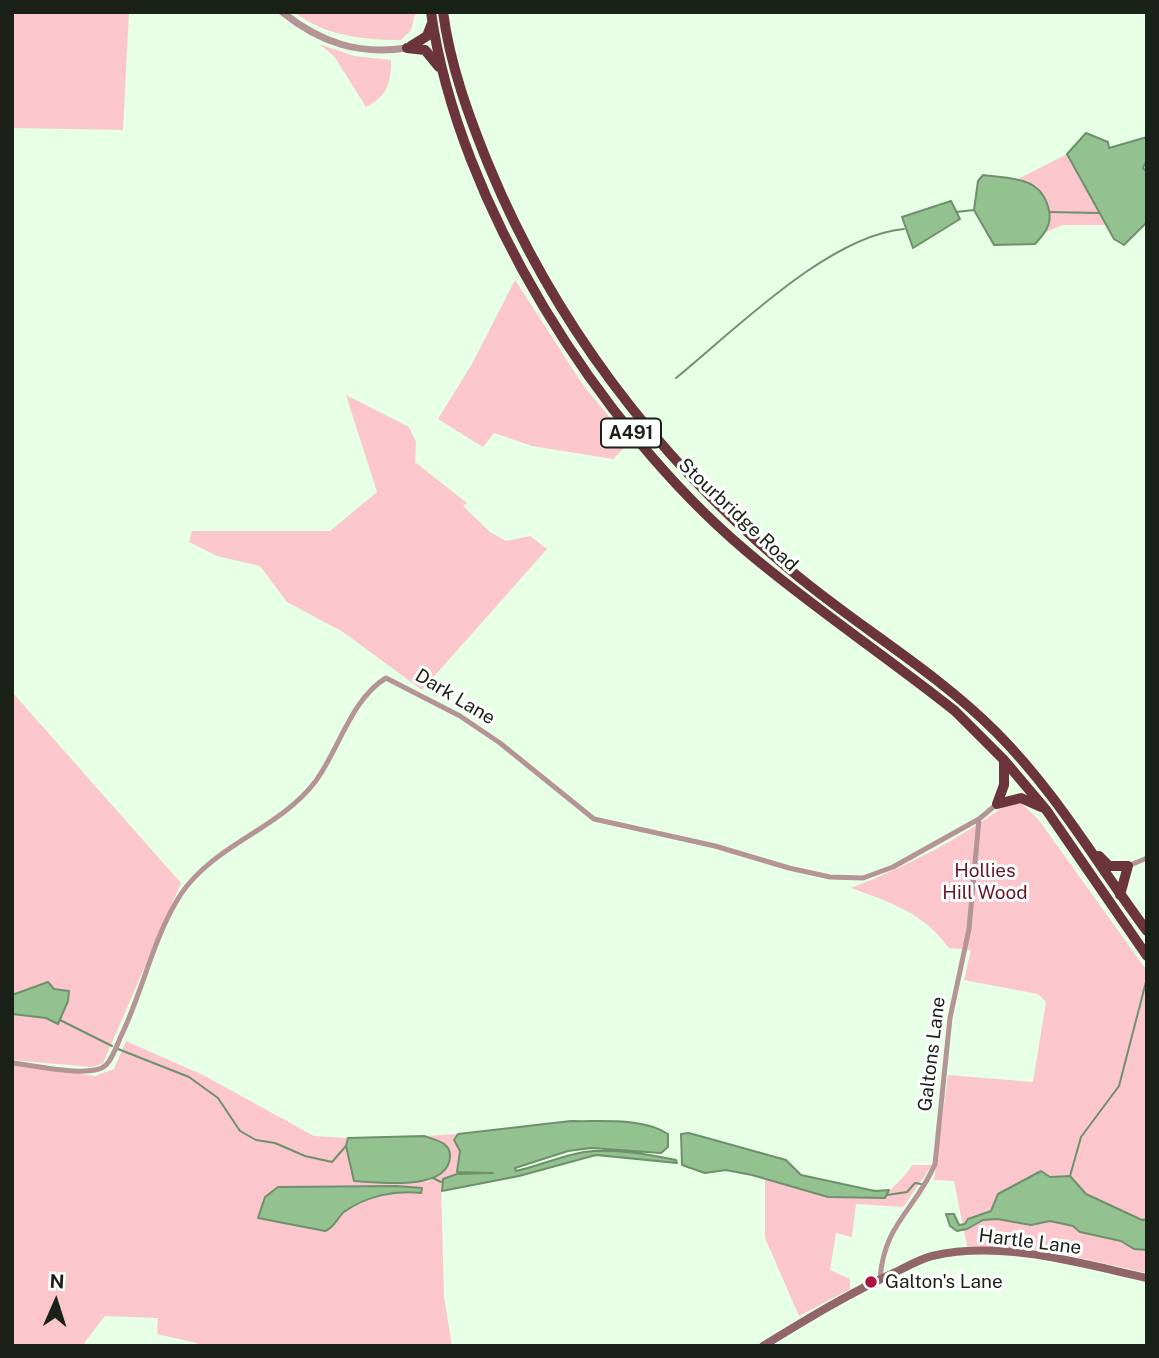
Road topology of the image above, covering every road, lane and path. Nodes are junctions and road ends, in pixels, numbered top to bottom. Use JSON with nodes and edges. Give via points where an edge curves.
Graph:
{"nodes":[{"id":1,"x":282,"y":12,"type":"edge"},
{"id":2,"x":443,"y":12,"type":"edge"},
{"id":3,"x":432,"y":18,"type":"edge"},
{"id":4,"x":407,"y":48,"type":"junction"},
{"id":5,"x":443,"y":73,"type":"junction"},
{"id":6,"x":1004,"y":760,"type":"junction"},
{"id":7,"x":997,"y":804,"type":"junction"},
{"id":8,"x":1047,"y":811,"type":"junction"},
{"id":9,"x":979,"y":820,"type":"junction"},
{"id":10,"x":1090,"y":849,"type":"junction"},
{"id":11,"x":1147,"y":858,"type":"edge"},
{"id":12,"x":1128,"y":866,"type":"junction"},
{"id":13,"x":1120,"y":895,"type":"junction"},
{"id":14,"x":1147,"y":930,"type":"edge"},
{"id":15,"x":1147,"y":956,"type":"edge"},
{"id":16,"x":12,"y":1062,"type":"edge"},
{"id":17,"x":1147,"y":1278,"type":"edge"},
{"id":18,"x":880,"y":1279,"type":"junction"},
{"id":19,"x":763,"y":1346,"type":"edge"}],
"edges":[{"from":1,"to":4,"type":"street","via":[[338,45],[373,51]]},
{"from":2,"to":10,"type":"highway","name":"Stourbridge Road","number":"A491","via":[[466,106],[510,215],[548,288],[617,391],[693,480],[782,563],[926,670],[996,733],[1054,796]]},
{"from":3,"to":4,"type":"highway","via":[[422,41]]},
{"from":3,"to":5,"type":"highway","name":"Stourbridge Road","number":"A491"},
{"from":4,"to":5,"type":"highway","via":[[425,50]]},
{"from":5,"to":6,"type":"highway","name":"Stourbridge Road","number":"A491","via":[[457,122],[509,242],[549,316],[635,438],[744,550],[955,711]]},
{"from":6,"to":7,"type":"highway","via":[[1004,785]]},
{"from":6,"to":8,"type":"highway","name":"Stourbridge Road","number":"A491"},
{"from":7,"to":8,"type":"highway","via":[[1021,798]]},
{"from":7,"to":9,"type":"street","name":"Dark Lane"},
{"from":8,"to":15,"type":"highway","name":"Stourbridge Road","number":"A491"},
{"from":9,"to":16,"type":"street","name":"Dark Lane","via":[[893,867],[863,878],[789,868],[594,819],[500,743],[460,716],[386,678],[369,690],[315,782],[209,861],[181,895],[132,1014],[105,1065],[92,1071]]},
{"from":9,"to":18,"type":"street","name":"Galtons Lane","via":[[969,929],[950,1018],[934,1164],[890,1232]]},
{"from":10,"to":12,"type":"highway","via":[[1109,866]]},
{"from":10,"to":13,"type":"highway","name":"Stourbridge Road","number":"A491"},
{"from":11,"to":12,"type":"street"},
{"from":12,"to":13,"type":"highway"},
{"from":13,"to":14,"type":"highway","name":"Stourbridge Road","number":"A491"},
{"from":17,"to":18,"type":"main road","name":"Hartle Lane","via":[[1068,1261],[968,1251],[929,1256]]},
{"from":18,"to":19,"type":"main road","name":"Hartle Lane"}]}
